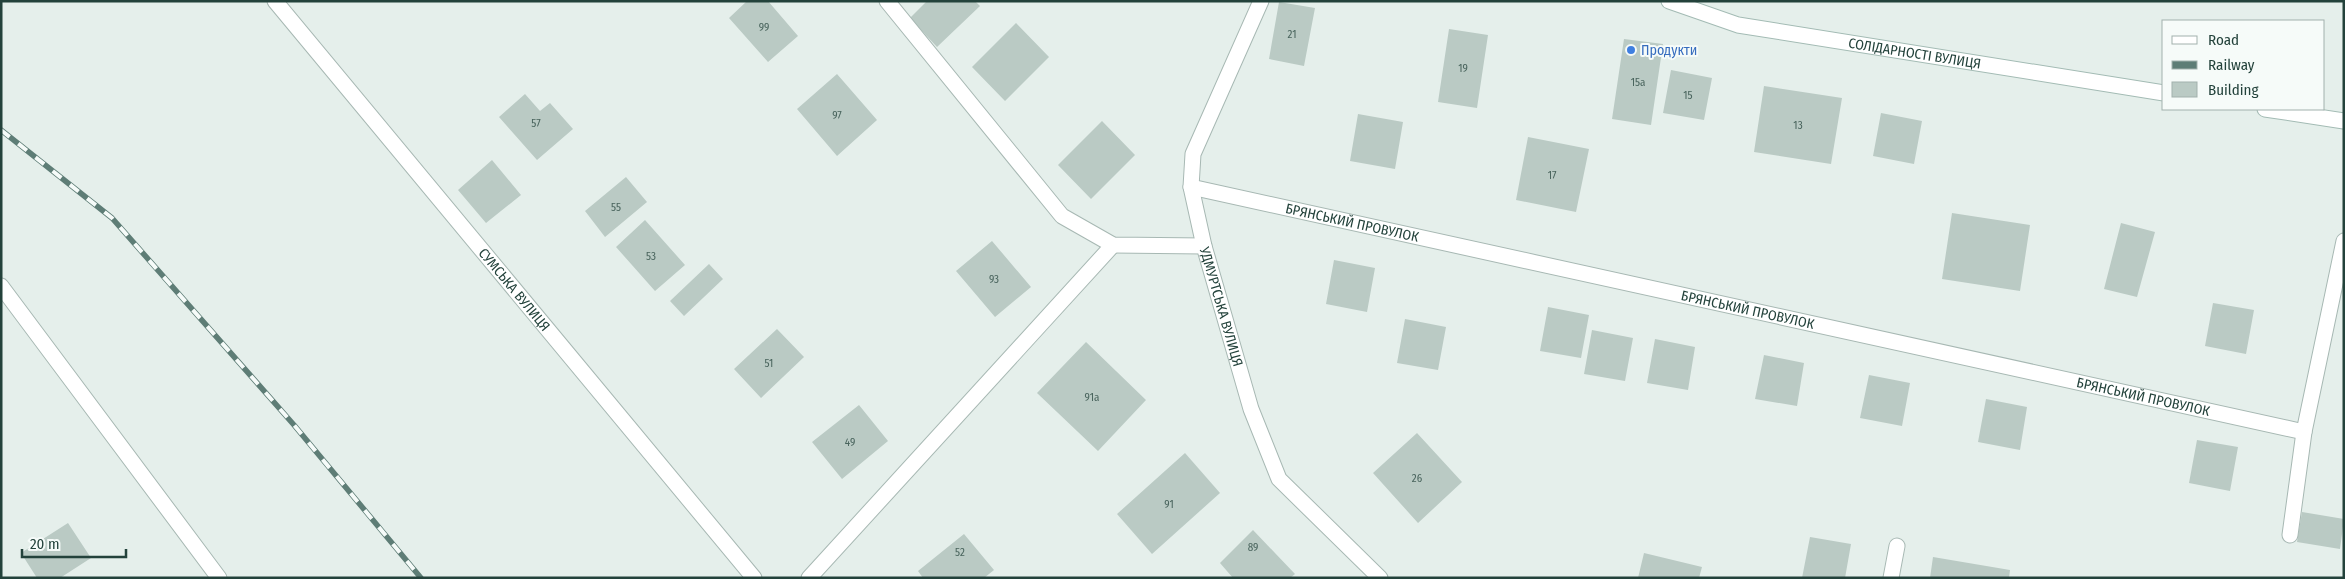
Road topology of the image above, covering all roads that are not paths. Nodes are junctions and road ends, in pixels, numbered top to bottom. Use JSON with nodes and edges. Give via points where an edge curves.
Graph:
{"nodes":[{"id":1,"x":275,"y":1,"type":"edge"},
{"id":2,"x":886,"y":1,"type":"edge"},
{"id":3,"x":1261,"y":1,"type":"edge"},
{"id":4,"x":1669,"y":1,"type":"edge"},
{"id":5,"x":2162,"y":93,"type":"edge"},
{"id":6,"x":2272,"y":110,"type":"edge"},
{"id":7,"x":2344,"y":121,"type":"edge"},
{"id":8,"x":1191,"y":187,"type":"junction"},
{"id":9,"x":2344,"y":241,"type":"edge"},
{"id":10,"x":1113,"y":245,"type":"junction"},
{"id":11,"x":1204,"y":246,"type":"junction"},
{"id":12,"x":1,"y":286,"type":"edge"},
{"id":13,"x":2304,"y":432,"type":"junction"},
{"id":14,"x":2290,"y":535,"type":"dead end"},
{"id":15,"x":1897,"y":546,"type":"dead end"},
{"id":16,"x":219,"y":578,"type":"edge"},
{"id":17,"x":754,"y":578,"type":"edge"},
{"id":18,"x":809,"y":578,"type":"edge"},
{"id":19,"x":1380,"y":578,"type":"edge"},
{"id":20,"x":1891,"y":578,"type":"edge"}],
"edges":[{"from":1,"to":17,"type":"street","name":"СУМСЬКА ВУЛИЦЯ"},
{"from":2,"to":10,"type":"street","via":[[1062,216]]},
{"from":3,"to":8,"type":"street","name":"УДМУРТСЬКА ВУЛИЦЯ","via":[[1193,154]]},
{"from":4,"to":5,"type":"street","name":"СОЛІДАРНОСТІ ВУЛИЦЯ","via":[[1738,25]]},
{"from":6,"to":7,"type":"street"},
{"from":8,"to":11,"type":"street","name":"УДМУРТСЬКА ВУЛИЦЯ"},
{"from":8,"to":13,"type":"street","name":"БРЯНСЬКИЙ ПРОВУЛОК"},
{"from":9,"to":13,"type":"street"},
{"from":10,"to":11,"type":"street"},
{"from":10,"to":18,"type":"street"},
{"from":11,"to":19,"type":"street","name":"УДМУРТСЬКА ВУЛИЦЯ","via":[[1251,409],[1279,479]]},
{"from":12,"to":16,"type":"street"},
{"from":13,"to":14,"type":"street"},
{"from":15,"to":20,"type":"street"}]}
